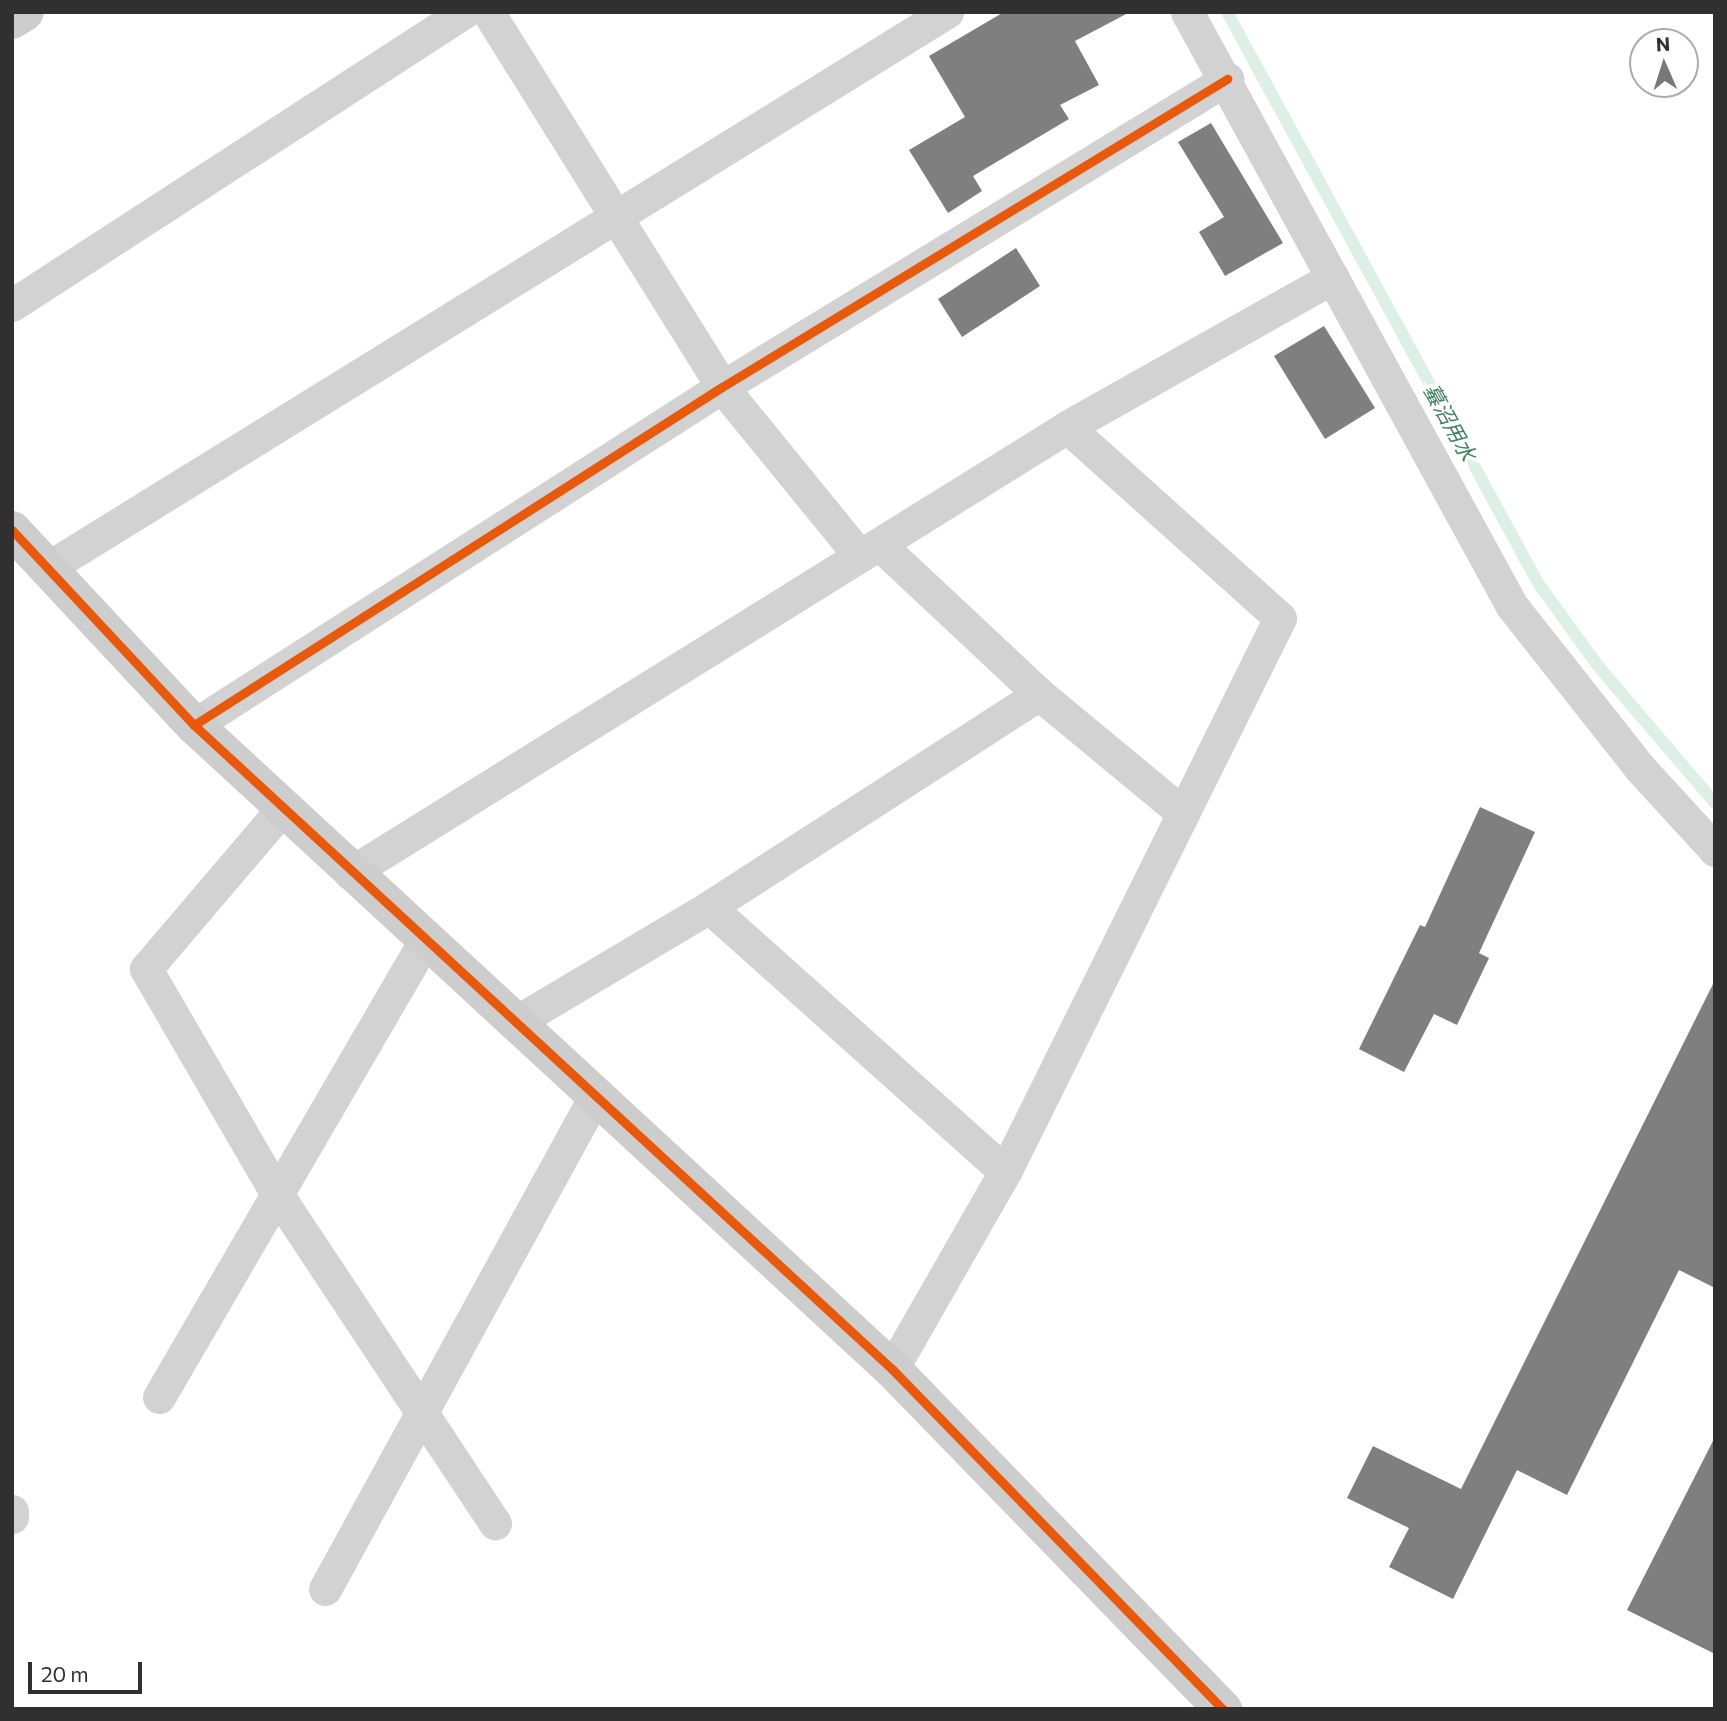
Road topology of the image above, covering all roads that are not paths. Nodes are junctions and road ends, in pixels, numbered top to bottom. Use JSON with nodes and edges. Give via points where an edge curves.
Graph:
{"nodes":[{"id":1,"x":24,"y":12,"type":"edge"},
{"id":2,"x":464,"y":12,"type":"edge"},
{"id":3,"x":488,"y":12,"type":"edge"},
{"id":4,"x":947,"y":12,"type":"edge"},
{"id":5,"x":1187,"y":12,"type":"edge"},
{"id":6,"x":12,"y":20,"type":"edge"},
{"id":7,"x":1227,"y":79,"type":"junction"},
{"id":8,"x":611,"y":216,"type":"junction"},
{"id":9,"x":1334,"y":277,"type":"junction"},
{"id":10,"x":12,"y":305,"type":"edge"},
{"id":11,"x":722,"y":387,"type":"junction"},
{"id":12,"x":1067,"y":427,"type":"junction"},
{"id":13,"x":12,"y":530,"type":"edge"},
{"id":14,"x":870,"y":550,"type":"junction"},
{"id":15,"x":48,"y":567,"type":"junction"},
{"id":16,"x":1039,"y":694,"type":"junction"},
{"id":17,"x":194,"y":725,"type":"junction"},
{"id":18,"x":282,"y":809,"type":"junction"},
{"id":19,"x":1183,"y":813,"type":"junction"},
{"id":20,"x":1715,"y":850,"type":"edge"},
{"id":21,"x":350,"y":873,"type":"junction"},
{"id":22,"x":709,"y":906,"type":"junction"},
{"id":23,"x":424,"y":942,"type":"junction"},
{"id":24,"x":514,"y":1023,"type":"junction"},
{"id":25,"x":594,"y":1098,"type":"junction"},
{"id":26,"x":1005,"y":1172,"type":"junction"},
{"id":27,"x":277,"y":1194,"type":"junction"},
{"id":28,"x":892,"y":1369,"type":"junction"},
{"id":29,"x":159,"y":1397,"type":"dead end"},
{"id":30,"x":423,"y":1410,"type":"junction"},
{"id":31,"x":12,"y":1511,"type":"edge"},
{"id":32,"x":12,"y":1517,"type":"edge"},
{"id":33,"x":495,"y":1523,"type":"dead end"},
{"id":34,"x":325,"y":1589,"type":"dead end"},
{"id":35,"x":1223,"y":1709,"type":"edge"}],
"edges":[{"from":1,"to":6,"type":"street"},
{"from":2,"to":10,"type":"street"},
{"from":3,"to":8,"type":"street"},
{"from":4,"to":8,"type":"street"},
{"from":5,"to":7,"type":"street"},
{"from":7,"to":9,"type":"street"},
{"from":7,"to":11,"type":"street"},
{"from":8,"to":11,"type":"street"},
{"from":8,"to":15,"type":"street"},
{"from":9,"to":12,"type":"street"},
{"from":9,"to":20,"type":"street","via":[[1511,606],[1639,767]]},
{"from":11,"to":14,"type":"street"},
{"from":11,"to":17,"type":"street"},
{"from":12,"to":14,"type":"street"},
{"from":12,"to":19,"type":"street","via":[[1280,618]]},
{"from":13,"to":15,"type":"street"},
{"from":14,"to":16,"type":"street"},
{"from":14,"to":21,"type":"street"},
{"from":15,"to":17,"type":"street"},
{"from":16,"to":19,"type":"street"},
{"from":16,"to":22,"type":"street"},
{"from":17,"to":18,"type":"street"},
{"from":18,"to":21,"type":"street"},
{"from":18,"to":27,"type":"street","via":[[146,969]]},
{"from":19,"to":26,"type":"street"},
{"from":21,"to":23,"type":"street"},
{"from":22,"to":24,"type":"street"},
{"from":22,"to":26,"type":"street"},
{"from":23,"to":24,"type":"street"},
{"from":23,"to":27,"type":"street"},
{"from":24,"to":25,"type":"street"},
{"from":25,"to":28,"type":"street"},
{"from":25,"to":30,"type":"street"},
{"from":26,"to":28,"type":"street"},
{"from":27,"to":29,"type":"street"},
{"from":27,"to":30,"type":"street"},
{"from":28,"to":35,"type":"street"},
{"from":30,"to":33,"type":"street"},
{"from":30,"to":34,"type":"street"},
{"from":31,"to":32,"type":"street"}]}
